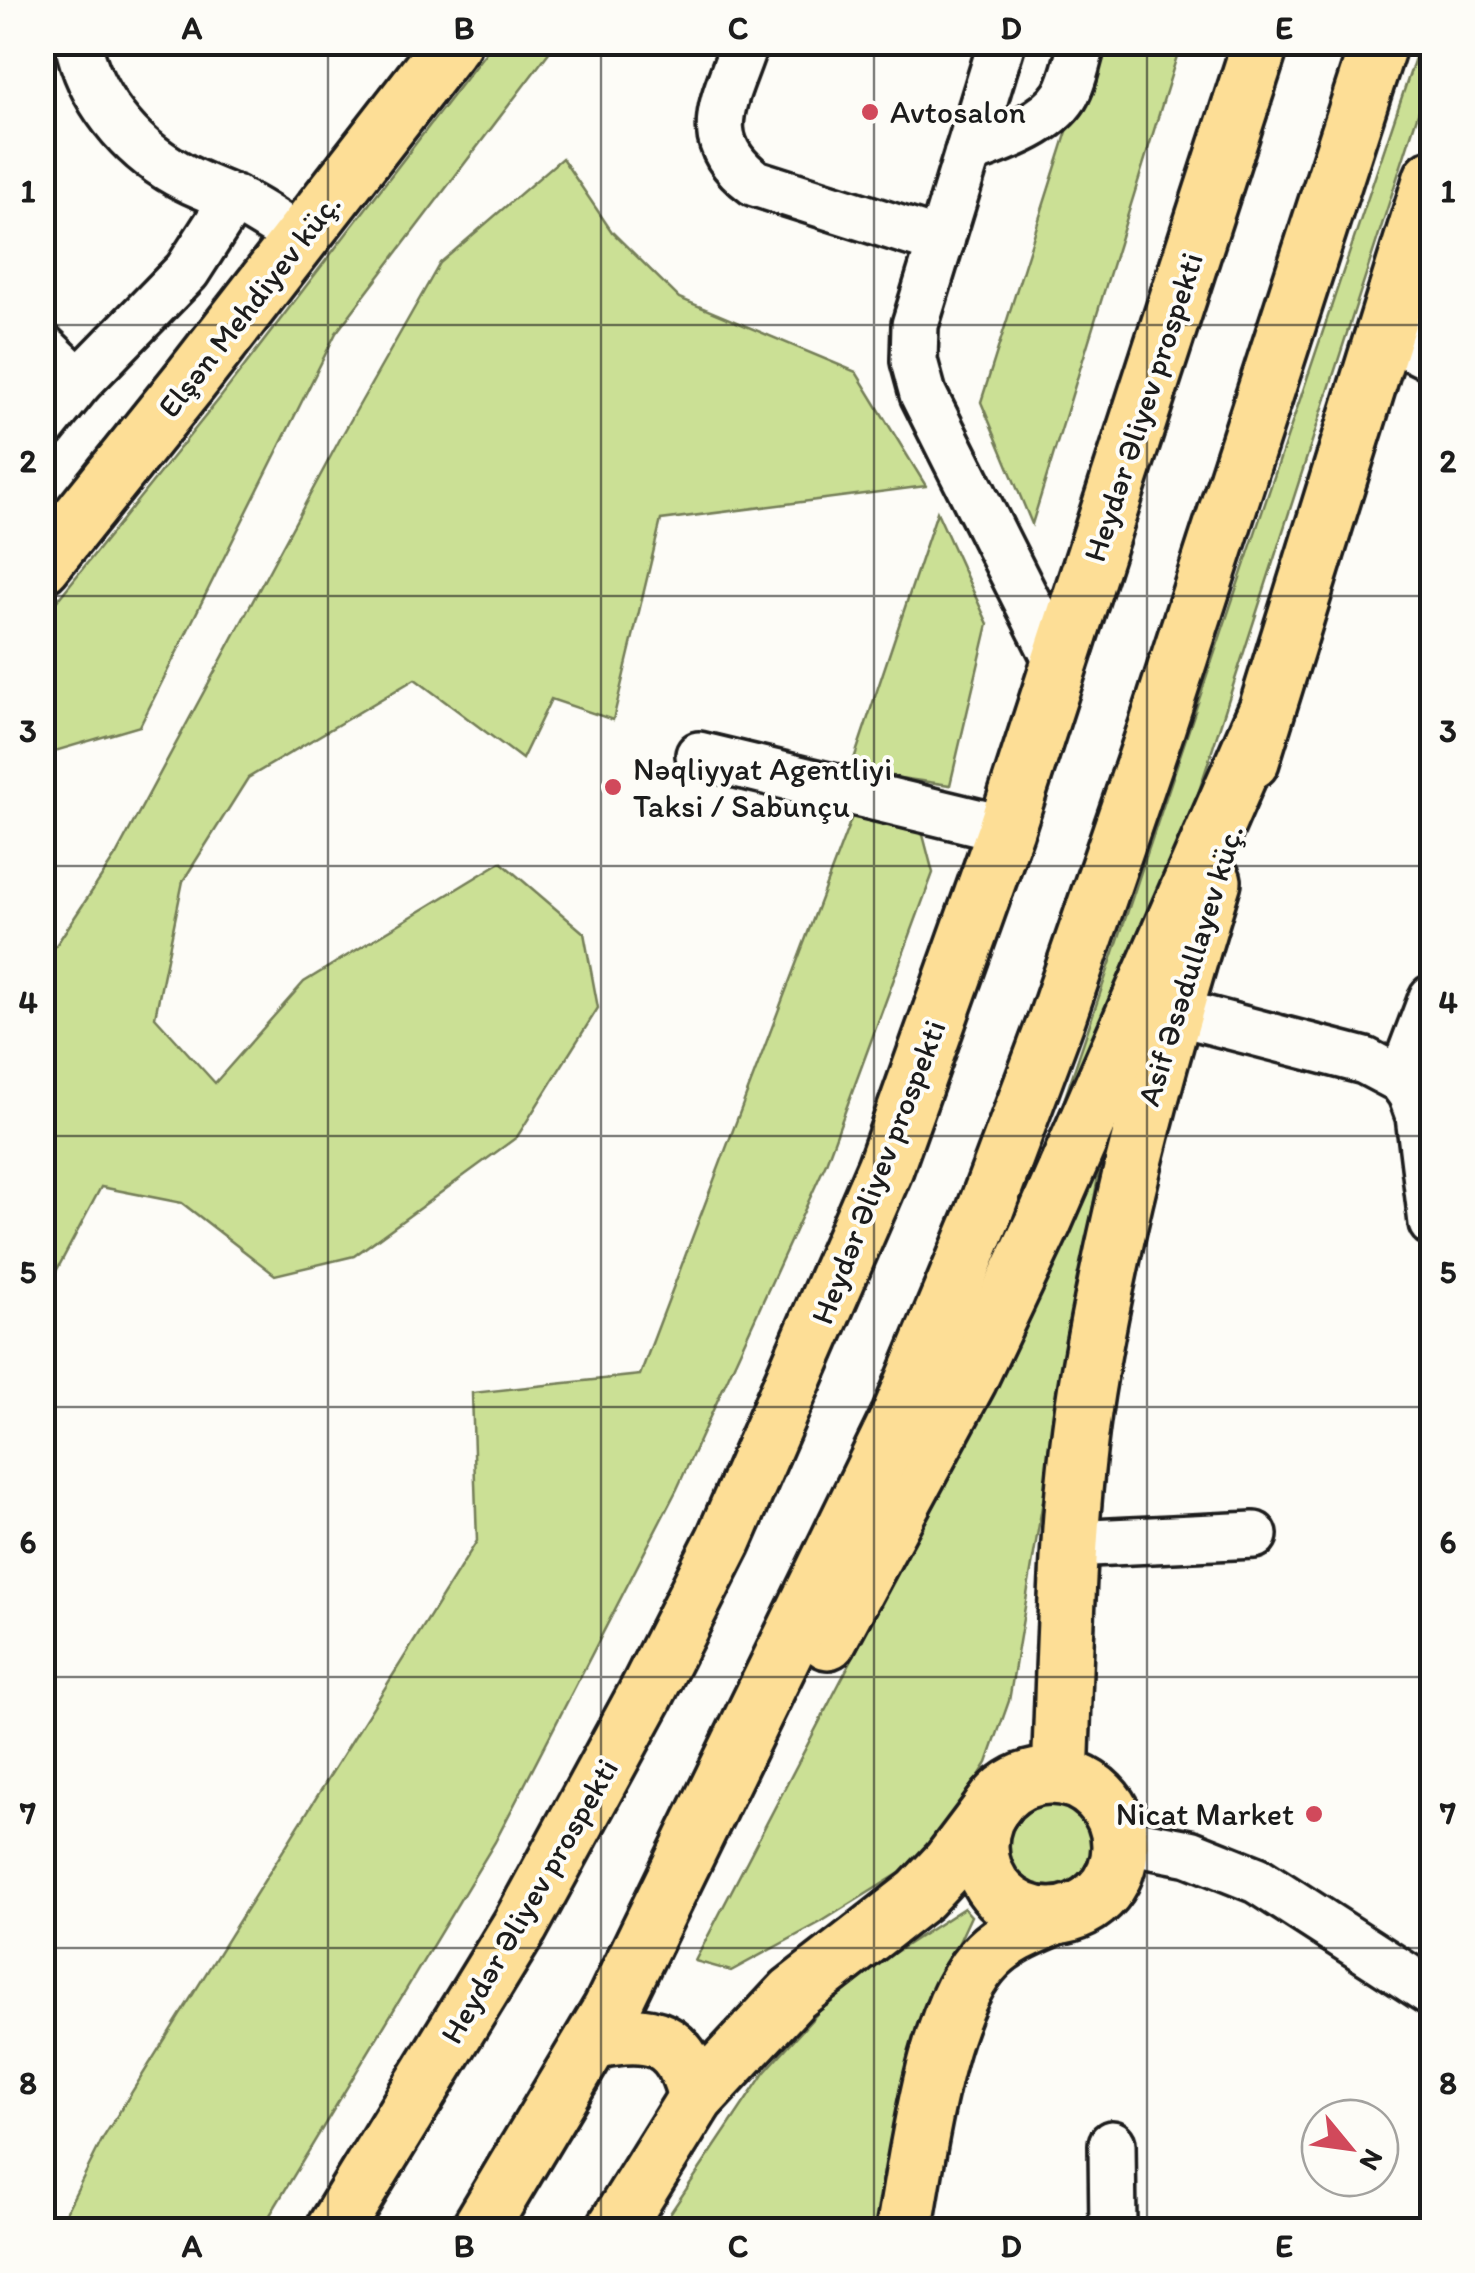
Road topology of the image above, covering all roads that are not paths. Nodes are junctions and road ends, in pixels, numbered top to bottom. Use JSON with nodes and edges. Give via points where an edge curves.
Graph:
{"nodes":[{"id":1,"x":78,"y":42,"type":"edge"},
{"id":2,"x":453,"y":42,"type":"edge"},
{"id":3,"x":744,"y":42,"type":"edge"},
{"id":4,"x":1002,"y":42,"type":"edge"},
{"id":5,"x":1082,"y":42,"type":"edge"},
{"id":6,"x":1261,"y":42,"type":"edge"},
{"id":7,"x":1380,"y":42,"type":"edge"},
{"id":8,"x":968,"y":152,"type":"junction"},
{"id":9,"x":1432,"y":178,"type":"edge"},
{"id":10,"x":234,"y":198,"type":"junction"},
{"id":11,"x":301,"y":239,"type":"junction"},
{"id":12,"x":941,"y":242,"type":"junction"},
{"id":13,"x":1432,"y":292,"type":"edge"},
{"id":14,"x":1384,"y":334,"type":"junction"},
{"id":15,"x":42,"y":346,"type":"edge"},
{"id":16,"x":1432,"y":358,"type":"edge"},
{"id":17,"x":79,"y":382,"type":"junction"},
{"id":18,"x":42,"y":428,"type":"edge"},
{"id":19,"x":42,"y":565,"type":"edge"},
{"id":20,"x":1059,"y":665,"type":"junction"},
{"id":21,"x":1266,"y":714,"type":"junction"},
{"id":22,"x":699,"y":756,"type":"dead end"},
{"id":23,"x":1006,"y":828,"type":"junction"},
{"id":24,"x":1432,"y":998,"type":"edge"},
{"id":25,"x":1173,"y":1011,"type":"junction"},
{"id":26,"x":1401,"y":1080,"type":"junction"},
{"id":27,"x":1432,"y":1223,"type":"edge"},
{"id":28,"x":1254,"y":1535,"type":"dead end"},
{"id":29,"x":1071,"y":1544,"type":"junction"},
{"id":30,"x":1060,"y":1776,"type":"junction"},
{"id":31,"x":996,"y":1802,"type":"junction"},
{"id":32,"x":1121,"y":1840,"type":"junction"},
{"id":33,"x":1054,"y":1917,"type":"junction"},
{"id":34,"x":1432,"y":1993,"type":"edge"},
{"id":35,"x":602,"y":2025,"type":"junction"},
{"id":36,"x":696,"y":2098,"type":"junction"},
{"id":37,"x":1112,"y":2144,"type":"dead end"},
{"id":38,"x":334,"y":2230,"type":"edge"},
{"id":39,"x":479,"y":2230,"type":"edge"},
{"id":40,"x":614,"y":2230,"type":"edge"},
{"id":41,"x":904,"y":2230,"type":"edge"},
{"id":42,"x":1113,"y":2230,"type":"edge"}],
"edges":[{"from":1,"to":10,"type":"street","via":[[97,97],[132,138],[179,175]]},
{"from":2,"to":11,"type":"main road","name":"Elşən Mehdiyev küç."},
{"from":3,"to":12,"type":"street","via":[[718,124],[723,152],[737,170],[754,183]]},
{"from":4,"to":8,"type":"street"},
{"from":5,"to":8,"type":"street","via":[[1058,105]]},
{"from":6,"to":20,"type":"main road","name":"Heydər Əliyev prospekti"},
{"from":7,"to":35,"type":"main road","via":[[1157,727],[983,1216],[900,1414]]},
{"from":8,"to":12,"type":"street"},
{"from":9,"to":14,"type":"main road","name":"Asif Əsədullayev küç."},
{"from":10,"to":11,"type":"street"},
{"from":10,"to":17,"type":"street","via":[[186,272]]},
{"from":11,"to":19,"type":"main road","name":"Elşən Mehdiyev küç."},
{"from":12,"to":20,"type":"street","via":[[915,324],[922,394]]},
{"from":13,"to":14,"type":"street"},
{"from":14,"to":16,"type":"street"},
{"from":14,"to":21,"type":"main road","name":"Asif Əsədullayev küç."},
{"from":15,"to":17,"type":"street"},
{"from":17,"to":18,"type":"street"},
{"from":20,"to":23,"type":"main road","name":"Heydər Əliyev prospekti"},
{"from":21,"to":25,"type":"main road","name":"Asif Əsədullayev küç."},
{"from":21,"to":35,"type":"main road","via":[[969,1378],[732,1816]]},
{"from":22,"to":23,"type":"street"},
{"from":23,"to":38,"type":"main road","name":"Heydər Əliyev prospekti","via":[[885,1168],[724,1540],[520,1926]]},
{"from":24,"to":26,"type":"street"},
{"from":25,"to":26,"type":"street","via":[[1366,1062]]},
{"from":25,"to":29,"type":"main road","name":"Asif Əsədullayev küç.","via":[[1124,1201],[1089,1375]]},
{"from":26,"to":27,"type":"street","via":[[1419,1116]]},
{"from":28,"to":29,"type":"street"},
{"from":29,"to":30,"type":"main road","name":"Asif Əsədullayev küç."},
{"from":30,"to":31,"type":"main road","via":[[1036,1777]]},
{"from":30,"to":32,"type":"main road","via":[[1102,1797]]},
{"from":31,"to":33,"type":"main road","via":[[984,1822],[983,1868],[1010,1905]]},
{"from":31,"to":36,"type":"main road","via":[[920,1895],[793,1994]]},
{"from":32,"to":33,"type":"main road","via":[[1119,1862],[1096,1900]]},
{"from":32,"to":34,"type":"street","via":[[1189,1853],[1258,1880]]},
{"from":33,"to":41,"type":"main road","via":[[1013,1935],[966,1984],[932,2086]]},
{"from":35,"to":36,"type":"main road","via":[[677,2052],[690,2068]]},
{"from":35,"to":39,"type":"main road"},
{"from":36,"to":40,"type":"main road"},
{"from":37,"to":42,"type":"street"}]}
